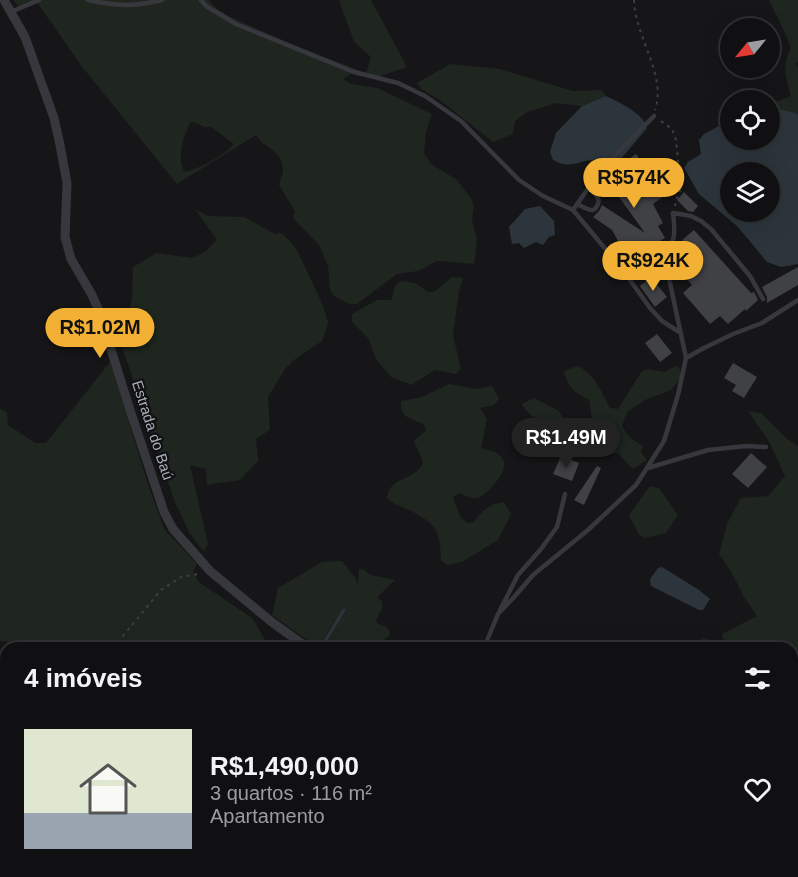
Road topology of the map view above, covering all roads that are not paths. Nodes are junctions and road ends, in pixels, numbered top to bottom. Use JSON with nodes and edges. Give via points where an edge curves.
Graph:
{"nodes":[{"id":1,"x":4,"y":0,"type":"edge"},
{"id":2,"x":39,"y":0,"type":"edge"},
{"id":3,"x":88,"y":0,"type":"edge"},
{"id":4,"x":162,"y":0,"type":"edge"},
{"id":5,"x":201,"y":0,"type":"edge"},
{"id":6,"x":11,"y":12,"type":"junction"},
{"id":7,"x":654,"y":116,"type":"road end"},
{"id":8,"x":590,"y":188,"type":"junction"},
{"id":9,"x":577,"y":204,"type":"junction"},
{"id":10,"x":573,"y":210,"type":"junction"},
{"id":11,"x":663,"y":250,"type":"junction"},
{"id":12,"x":622,"y":269,"type":"junction"},
{"id":13,"x":763,"y":299,"type":"dead end"},
{"id":14,"x":798,"y":300,"type":"edge"},
{"id":15,"x":681,"y":333,"type":"junction"},
{"id":16,"x":687,"y":358,"type":"junction"},
{"id":17,"x":766,"y":447,"type":"dead end"},
{"id":18,"x":648,"y":468,"type":"junction"},
{"id":19,"x":565,"y":494,"type":"dead end"},
{"id":20,"x":498,"y":614,"type":"junction"},
{"id":21,"x":299,"y":642,"type":"edge"},
{"id":22,"x":486,"y":642,"type":"edge"}],
"edges":[{"from":1,"to":6,"type":"street","name":"Estrada do Baú"},
{"from":2,"to":6,"type":"lane"},
{"from":3,"to":4,"type":"lane","via":[[122,6]]},
{"from":5,"to":10,"type":"lane","via":[[236,24],[425,96],[461,121],[519,180]]},
{"from":6,"to":21,"type":"street","name":"Estrada do Baú","via":[[25,37],[54,118],[66,183],[65,237],[71,260],[99,311],[165,512],[173,529],[210,572]]},
{"from":7,"to":8,"type":"lane"},
{"from":8,"to":9,"type":"lane"},
{"from":8,"to":9,"type":"lane","via":[[598,199],[597,206],[590,210]]},
{"from":9,"to":10,"type":"lane"},
{"from":10,"to":12,"type":"lane"},
{"from":11,"to":12,"type":"lane"},
{"from":11,"to":13,"type":"lane","via":[[674,239],[673,213],[691,216],[711,229],[750,276]]},
{"from":11,"to":15,"type":"lane"},
{"from":12,"to":15,"type":"lane","via":[[650,308]]},
{"from":14,"to":16,"type":"lane"},
{"from":15,"to":16,"type":"lane"},
{"from":16,"to":18,"type":"lane","via":[[664,441]]},
{"from":17,"to":18,"type":"lane","via":[[708,450]]},
{"from":18,"to":20,"type":"lane","via":[[588,530],[533,575]]},
{"from":19,"to":20,"type":"lane","via":[[557,527],[518,575]]},
{"from":20,"to":22,"type":"lane"}]}
